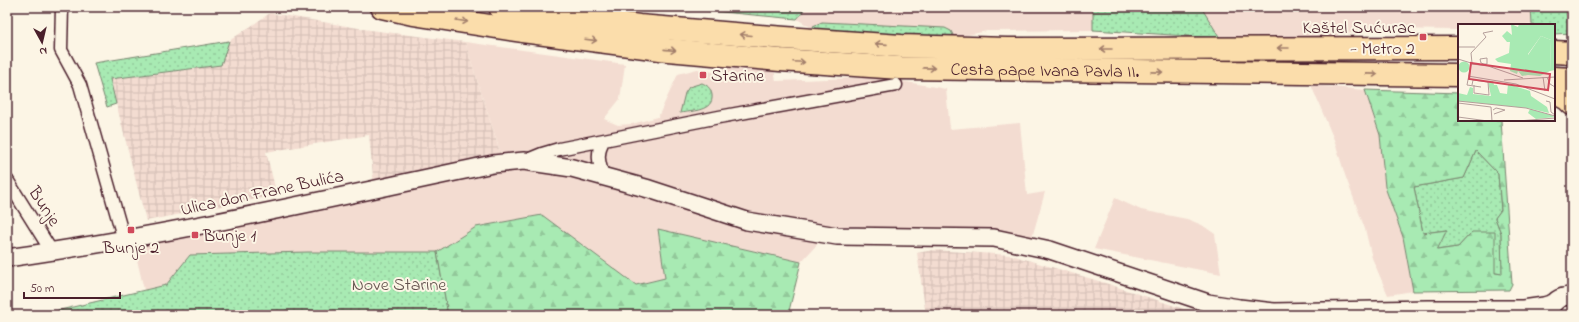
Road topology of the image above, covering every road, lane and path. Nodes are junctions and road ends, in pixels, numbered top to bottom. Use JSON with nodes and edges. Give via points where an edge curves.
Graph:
{"nodes":[{"id":1,"x":62,"y":7,"type":"edge"},
{"id":2,"x":382,"y":7,"type":"edge"},
{"id":3,"x":500,"y":7,"type":"edge"},
{"id":4,"x":635,"y":35,"type":"junction"},
{"id":5,"x":1458,"y":48,"type":"edge"},
{"id":6,"x":1555,"y":52,"type":"edge"},
{"id":7,"x":1572,"y":53,"type":"edge"},
{"id":8,"x":1458,"y":75,"type":"edge"},
{"id":9,"x":1555,"y":78,"type":"edge"},
{"id":10,"x":1572,"y":79,"type":"edge"},
{"id":11,"x":896,"y":85,"type":"dead end"},
{"id":12,"x":1555,"y":93,"type":"edge"},
{"id":13,"x":1572,"y":104,"type":"edge"},
{"id":14,"x":602,"y":141,"type":"junction"},
{"id":15,"x":524,"y":161,"type":"junction"},
{"id":16,"x":603,"y":176,"type":"junction"},
{"id":17,"x":7,"y":180,"type":"edge"},
{"id":18,"x":124,"y":240,"type":"junction"},
{"id":19,"x":52,"y":252,"type":"junction"},
{"id":20,"x":7,"y":258,"type":"edge"},
{"id":21,"x":1562,"y":299,"type":"edge"},
{"id":22,"x":1530,"y":312,"type":"edge"}],
"edges":[{"from":1,"to":18,"type":"street","via":[[61,50],[80,85]]},
{"from":2,"to":4,"type":"highway","one_way":true,"via":[[522,31]]},
{"from":3,"to":4,"type":"highway"},
{"from":5,"to":4,"type":"highway","name":"Cesta pape Ivana Pavla II.","one_way":true,"via":[[982,49],[793,39]]},
{"from":4,"to":8,"type":"highway","name":"Cesta pape Ivana Pavla II.","one_way":true,"via":[[780,60],[900,68]]},
{"from":6,"to":7,"type":"highway"},
{"from":9,"to":10,"type":"highway"},
{"from":11,"to":14,"type":"street"},
{"from":12,"to":13,"type":"highway"},
{"from":14,"to":15,"type":"street","via":[[542,154]]},
{"from":14,"to":16,"type":"street","via":[[598,156]]},
{"from":15,"to":16,"type":"street","name":"Ulica don Frane Bulića"},
{"from":15,"to":18,"type":"street","name":"Ulica don Frane Bulića","via":[[493,164],[241,218]]},
{"from":16,"to":22,"type":"street","name":"Ulica don Frane Bulića","via":[[747,221],[837,236],[994,238],[1050,250],[1208,304],[1274,312],[1427,309]]},
{"from":17,"to":19,"type":"street","name":"Bunje"},
{"from":18,"to":19,"type":"street","name":"Ulica don Frane Bulića"},
{"from":19,"to":20,"type":"street","name":"Ulica don Frane Bulića"},
{"from":21,"to":22,"type":"street","name":"Ulica don Frane Bulića"}]}
